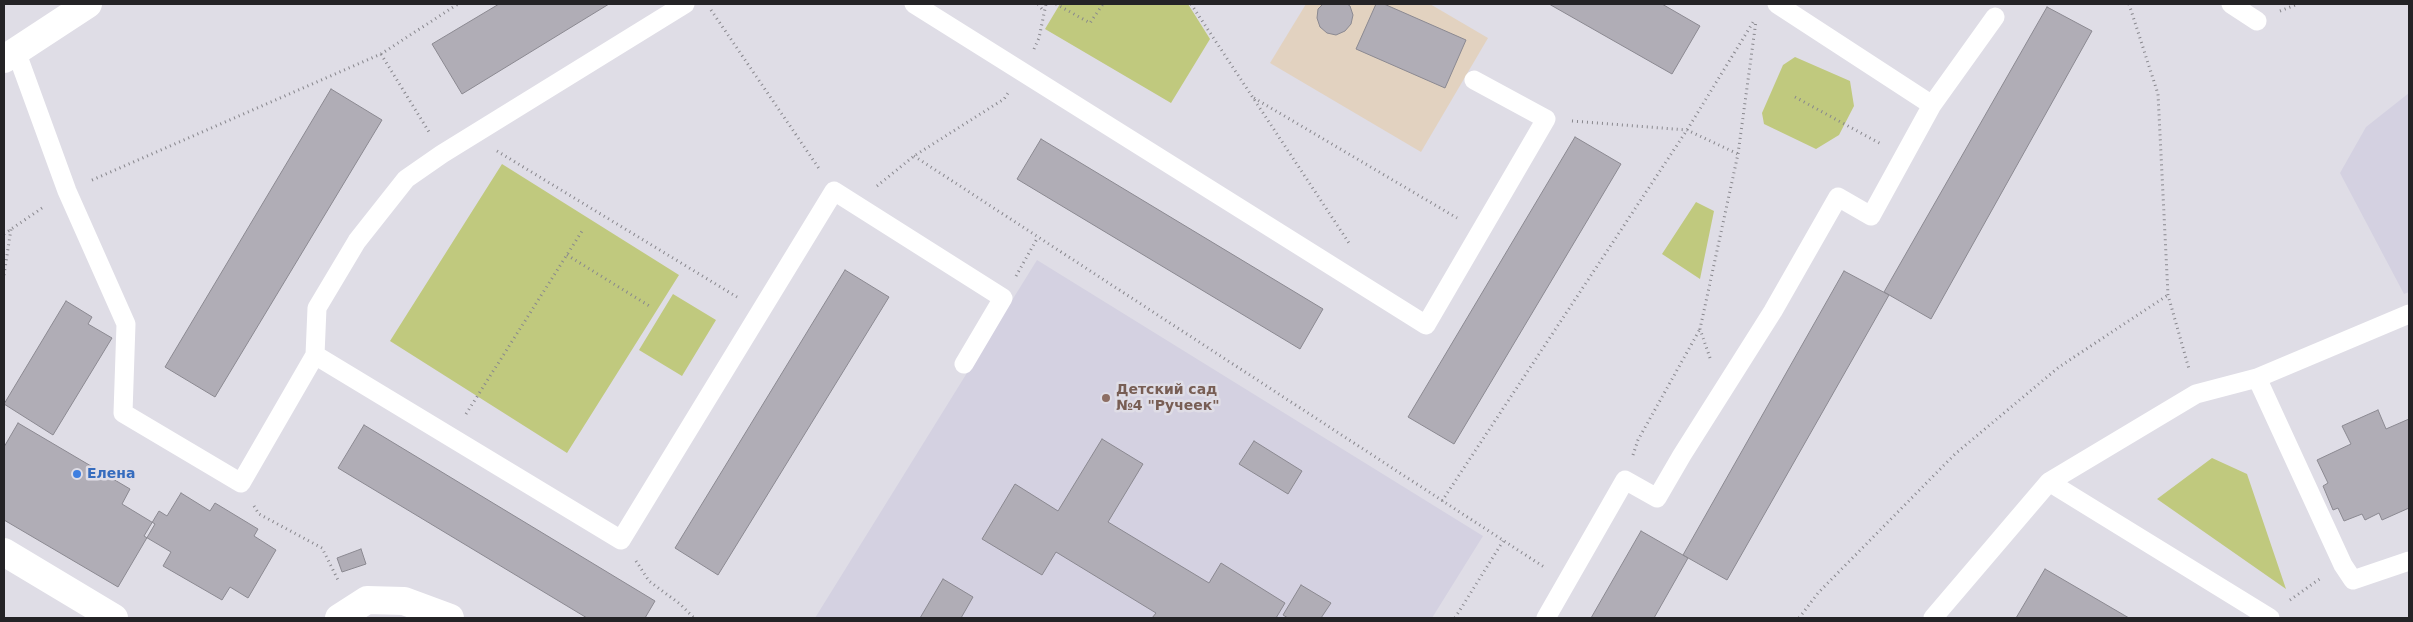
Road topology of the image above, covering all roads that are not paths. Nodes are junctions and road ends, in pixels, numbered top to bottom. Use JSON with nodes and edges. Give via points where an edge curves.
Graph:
{"nodes":[{"id":1,"x":88,"y":4,"type":"edge"},
{"id":2,"x":685,"y":4,"type":"edge"},
{"id":3,"x":914,"y":4,"type":"edge"},
{"id":4,"x":1777,"y":4,"type":"edge"},
{"id":5,"x":2231,"y":4,"type":"edge"},
{"id":6,"x":1995,"y":17,"type":"dead end"},
{"id":7,"x":2257,"y":21,"type":"dead end"},
{"id":8,"x":10,"y":55,"type":"edge"},
{"id":9,"x":1474,"y":80,"type":"dead end"},
{"id":10,"x":1932,"y":105,"type":"junction"},
{"id":11,"x":2409,"y":314,"type":"edge"},
{"id":12,"x":315,"y":355,"type":"junction"},
{"id":13,"x":964,"y":364,"type":"dead end"},
{"id":14,"x":2257,"y":378,"type":"junction"},
{"id":15,"x":2049,"y":482,"type":"junction"},
{"id":16,"x":4,"y":552,"type":"edge"},
{"id":17,"x":2409,"y":561,"type":"edge"},
{"id":18,"x":346,"y":614,"type":"edge"},
{"id":19,"x":114,"y":618,"type":"edge"},
{"id":20,"x":450,"y":618,"type":"edge"},
{"id":21,"x":1546,"y":618,"type":"edge"},
{"id":22,"x":1933,"y":618,"type":"edge"},
{"id":23,"x":2270,"y":618,"type":"edge"}],
"edges":[{"from":1,"to":8,"type":"street"},
{"from":2,"to":12,"type":"lane","via":[[406,179],[357,242],[317,308]]},
{"from":3,"to":9,"type":"lane","via":[[1426,325],[1546,119]]},
{"from":4,"to":10,"type":"lane"},
{"from":5,"to":7,"type":"lane"},
{"from":6,"to":10,"type":"lane"},
{"from":8,"to":12,"type":"lane","via":[[126,324],[123,413],[240,483]]},
{"from":10,"to":21,"type":"lane","via":[[1871,216],[1838,197],[1773,311],[1657,498],[1625,480]]},
{"from":11,"to":14,"type":"lane"},
{"from":12,"to":13,"type":"lane","via":[[621,540],[834,191],[1003,298]]},
{"from":14,"to":15,"type":"lane","via":[[2196,394]]},
{"from":14,"to":17,"type":"lane","via":[[2343,565],[2353,580]]},
{"from":15,"to":22,"type":"lane"},
{"from":15,"to":23,"type":"lane"},
{"from":16,"to":19,"type":"street"},
{"from":18,"to":20,"type":"street","via":[[367,600],[404,601]]}]}
